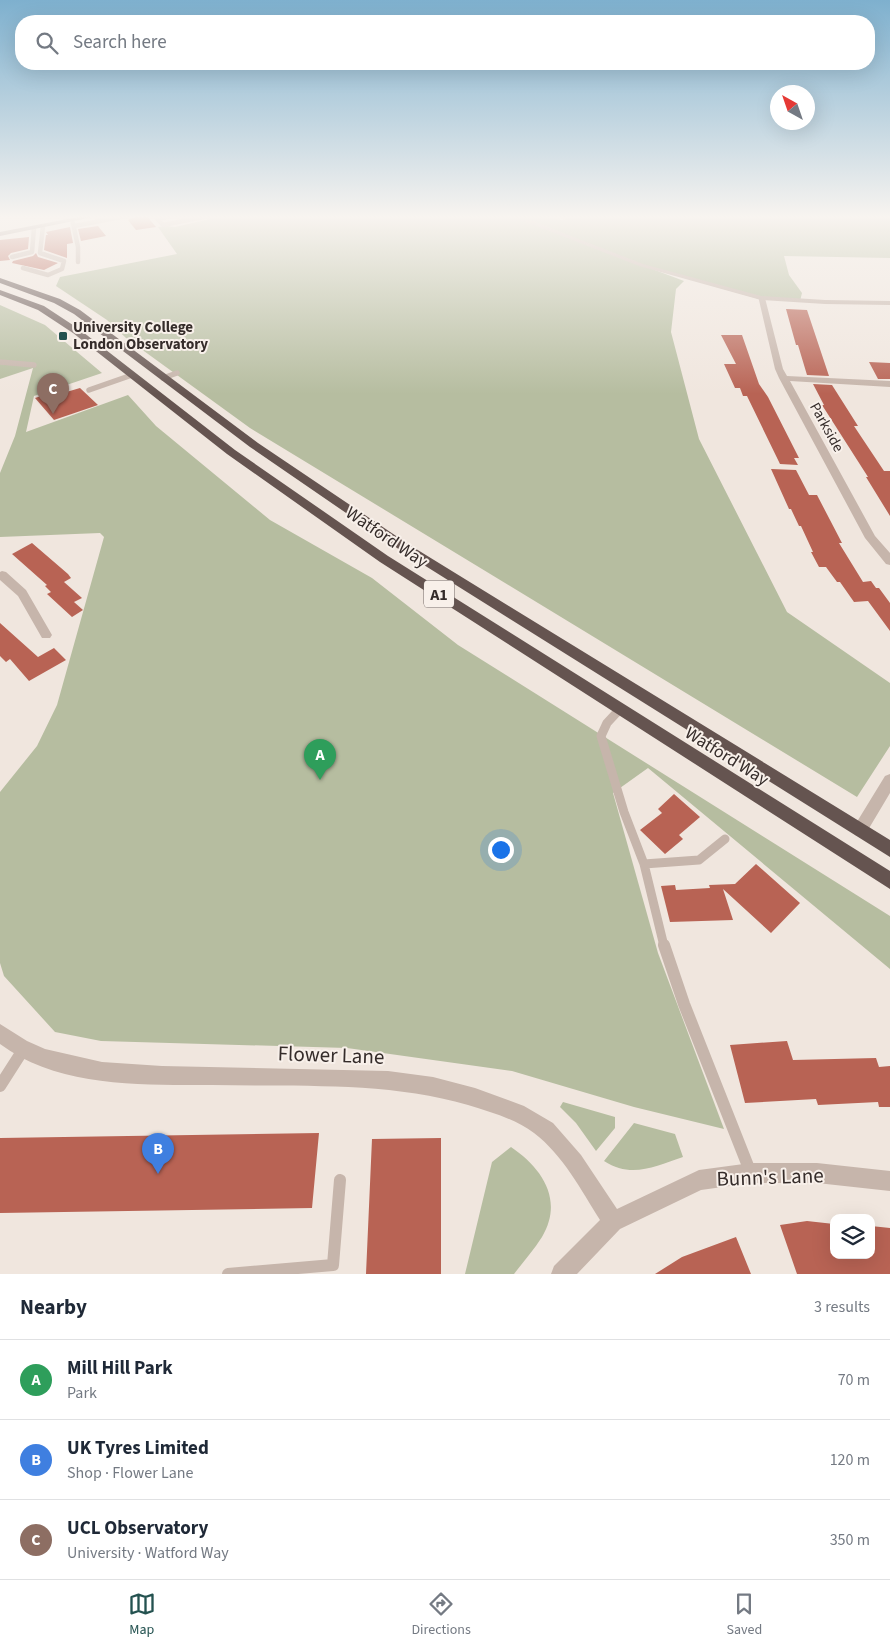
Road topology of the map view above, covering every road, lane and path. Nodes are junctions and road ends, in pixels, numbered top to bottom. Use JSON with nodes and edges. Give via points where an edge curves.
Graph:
{"nodes":[{"id":1,"x":675,"y":274,"type":"edge"},
{"id":2,"x":0,"y":280,"type":"edge"},
{"id":3,"x":0,"y":292,"type":"edge"},
{"id":4,"x":761,"y":298,"type":"junction"},
{"id":5,"x":890,"y":303,"type":"edge"},
{"id":6,"x":0,"y":362,"type":"edge"},
{"id":7,"x":34,"y":365,"type":"dead end"},
{"id":8,"x":177,"y":373,"type":"dead end"},
{"id":9,"x":132,"y":375,"type":"junction"},
{"id":10,"x":163,"y":378,"type":"junction"},
{"id":11,"x":783,"y":378,"type":"junction"},
{"id":12,"x":890,"y":384,"type":"edge"},
{"id":13,"x":90,"y":390,"type":"dead end"},
{"id":14,"x":890,"y":561,"type":"edge"},
{"id":15,"x":1,"y":575,"type":"edge"},
{"id":16,"x":46,"y":635,"type":"dead end"},
{"id":17,"x":620,"y":709,"type":"junction"},
{"id":18,"x":888,"y":787,"type":"edge"},
{"id":19,"x":860,"y":830,"type":"junction"},
{"id":20,"x":724,"y":839,"type":"dead end"},
{"id":21,"x":890,"y":848,"type":"edge"},
{"id":22,"x":644,"y":864,"type":"junction"},
{"id":23,"x":890,"y":881,"type":"edge"},
{"id":24,"x":0,"y":1033,"type":"edge"},
{"id":25,"x":23,"y":1050,"type":"junction"},
{"id":26,"x":0,"y":1086,"type":"edge"},
{"id":27,"x":751,"y":1173,"type":"junction"},
{"id":28,"x":340,"y":1180,"type":"dead end"},
{"id":29,"x":890,"y":1181,"type":"edge"},
{"id":30,"x":613,"y":1222,"type":"junction"},
{"id":31,"x":228,"y":1274,"type":"edge"},
{"id":32,"x":562,"y":1274,"type":"edge"}],
"edges":[{"from":1,"to":4,"type":"street"},
{"from":2,"to":10,"type":"highway","name":"Watford Way","number":"A1","via":[[58,301],[77,312]]},
{"from":3,"to":9,"type":"highway","name":"Watford Way","number":"A1","via":[[56,317]]},
{"from":4,"to":5,"type":"street"},
{"from":4,"to":11,"type":"street","name":"Parkside"},
{"from":6,"to":7,"type":"lane"},
{"from":8,"to":10,"type":"lane"},
{"from":9,"to":13,"type":"lane"},
{"from":9,"to":17,"type":"highway","name":"Watford Way","number":"A1","via":[[231,452],[321,516]]},
{"from":10,"to":19,"type":"highway","name":"Watford Way","number":"A1","via":[[254,445],[404,547]]},
{"from":11,"to":12,"type":"street"},
{"from":11,"to":14,"type":"street","name":"Parkside","via":[[871,538]]},
{"from":15,"to":16,"type":"street","via":[[22,594]]},
{"from":17,"to":22,"type":"lane","via":[[607,723],[601,736]]},
{"from":17,"to":23,"type":"highway","name":"Watford Way","number":"A1"},
{"from":18,"to":19,"type":"street"},
{"from":19,"to":21,"type":"highway","name":"Watford Way","number":"A1"},
{"from":20,"to":22,"type":"lane","via":[[699,860]]},
{"from":22,"to":27,"type":"lane","via":[[662,939],[684,1004]]},
{"from":24,"to":25,"type":"street","name":"Flower Lane"},
{"from":25,"to":26,"type":"lane"},
{"from":25,"to":30,"type":"street","name":"Flower Lane","via":[[40,1058],[107,1071],[169,1076],[400,1082],[462,1093],[516,1112],[545,1129],[566,1152]]},
{"from":27,"to":29,"type":"street","name":"Bunn's Lane","via":[[817,1173]]},
{"from":27,"to":30,"type":"street","name":"Bunn's Lane","via":[[699,1180]]},
{"from":28,"to":31,"type":"lane","via":[[333,1265]]},
{"from":30,"to":32,"type":"street","name":"Bunn's Lane"}]}
